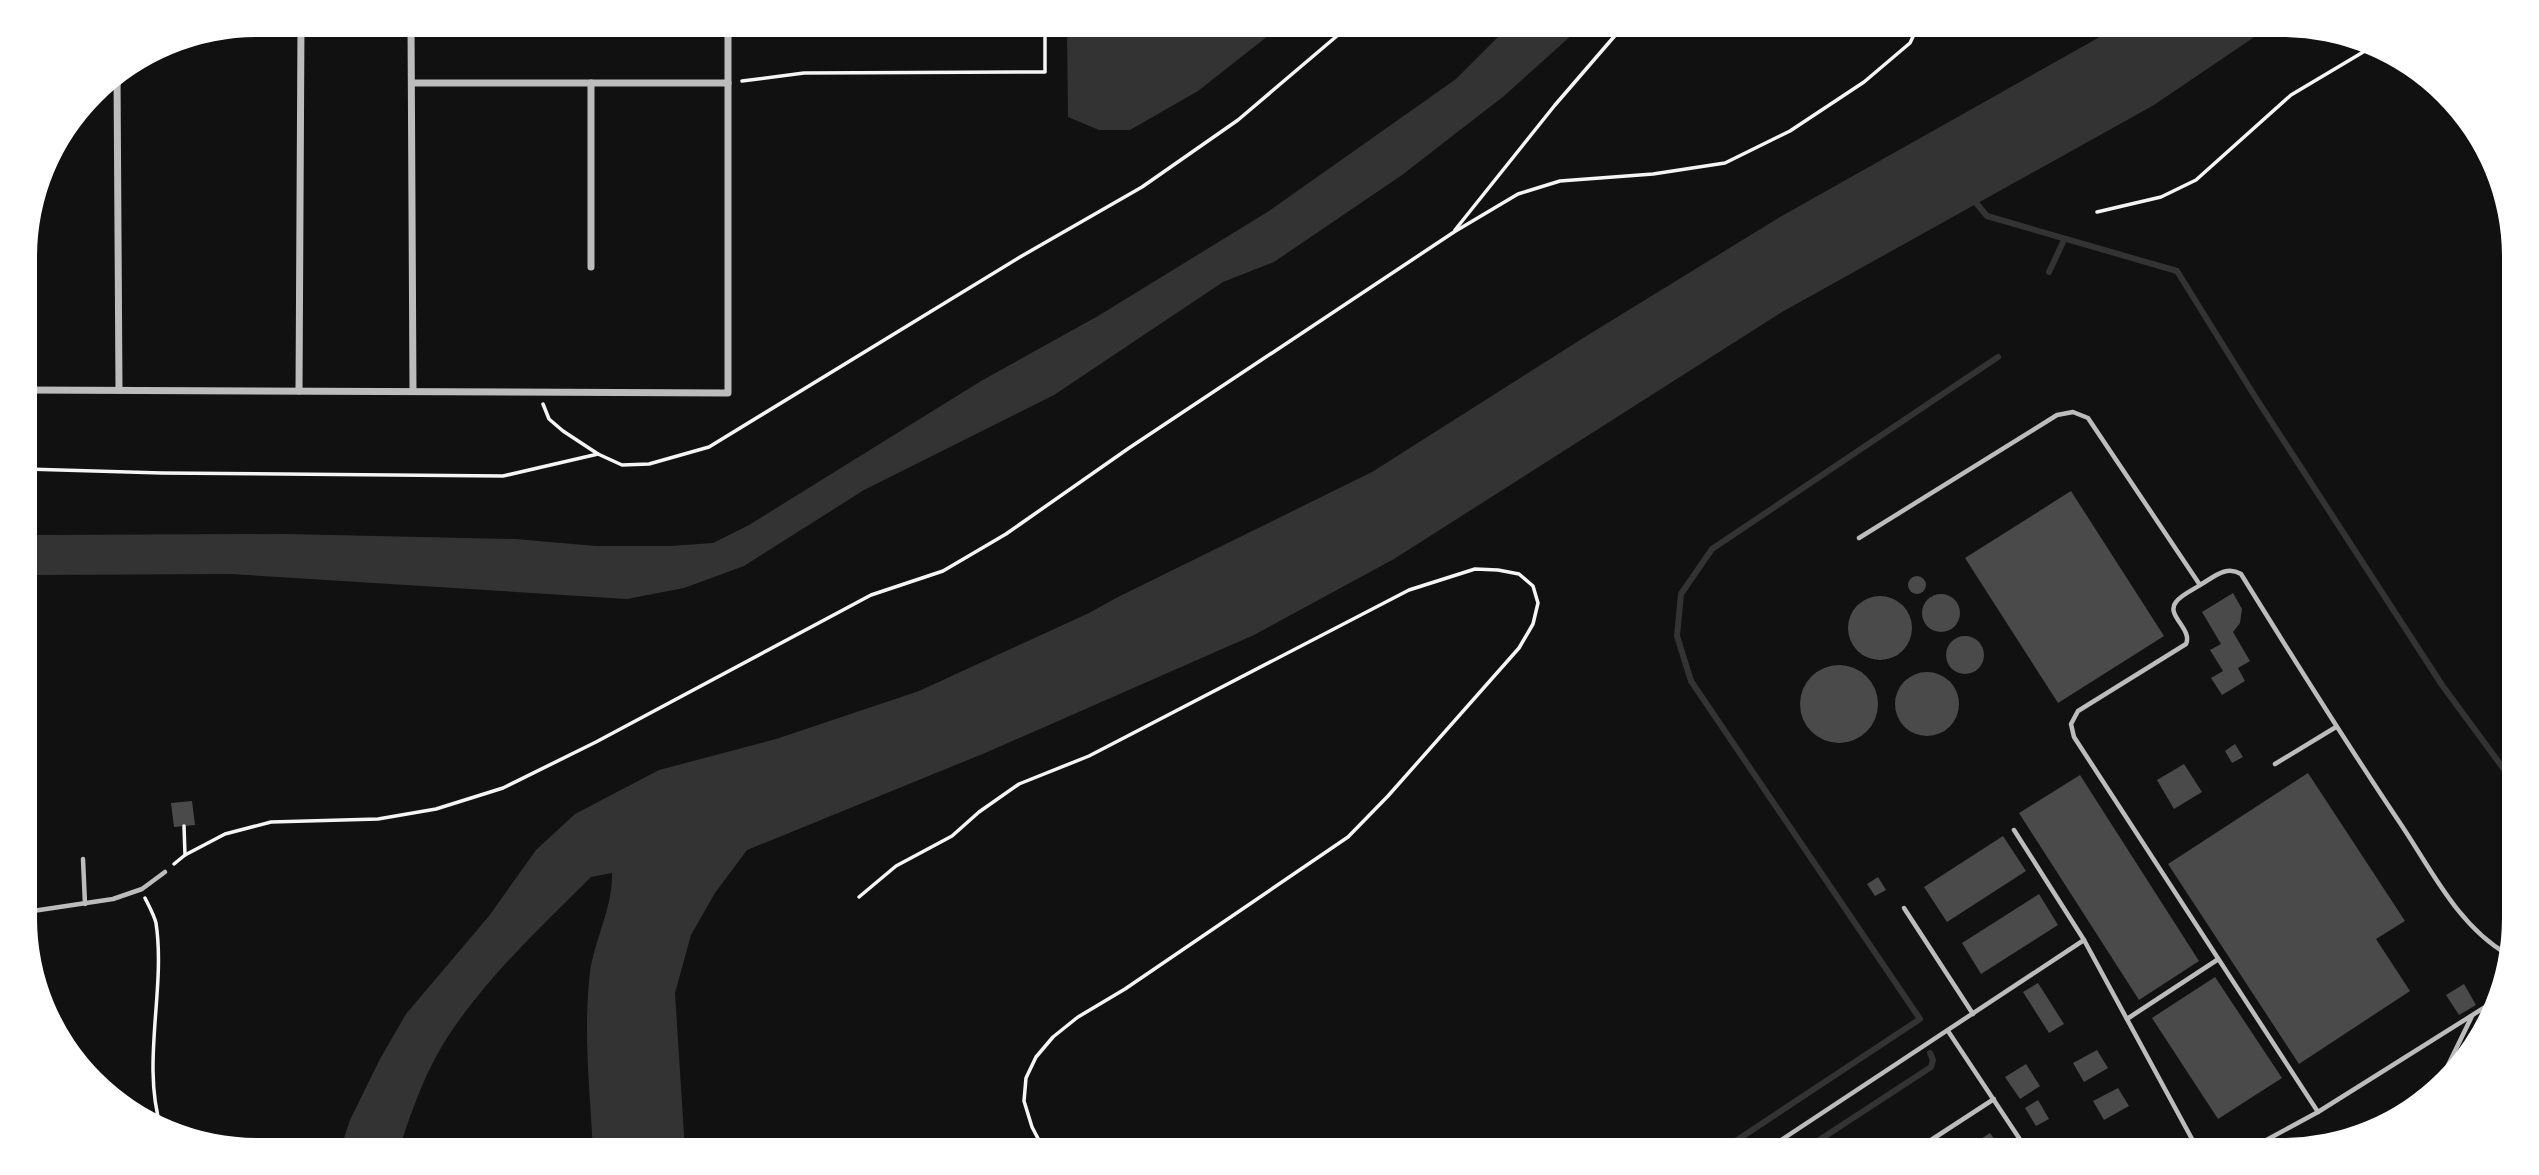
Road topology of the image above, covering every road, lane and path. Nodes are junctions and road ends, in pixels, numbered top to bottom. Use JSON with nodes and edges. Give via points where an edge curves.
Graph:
{"nodes":[{"id":1,"x":301,"y":37,"type":"edge"},
{"id":2,"x":411,"y":37,"type":"edge"},
{"id":3,"x":728,"y":37,"type":"edge"},
{"id":4,"x":1045,"y":37,"type":"edge"},
{"id":5,"x":1336,"y":37,"type":"edge"},
{"id":6,"x":1614,"y":37,"type":"edge"},
{"id":7,"x":1913,"y":37,"type":"edge"},
{"id":8,"x":2362,"y":53,"type":"edge"},
{"id":9,"x":412,"y":83,"type":"junction"},
{"id":10,"x":591,"y":83,"type":"junction"},
{"id":11,"x":728,"y":83,"type":"junction"},
{"id":12,"x":117,"y":87,"type":"edge"},
{"id":13,"x":2097,"y":212,"type":"dead end"},
{"id":14,"x":1454,"y":232,"type":"junction"},
{"id":15,"x":591,"y":267,"type":"dead end"},
{"id":16,"x":37,"y":390,"type":"edge"},
{"id":17,"x":119,"y":390,"type":"junction"},
{"id":18,"x":299,"y":391,"type":"junction"},
{"id":19,"x":414,"y":391,"type":"junction"},
{"id":20,"x":539,"y":392,"type":"junction"},
{"id":21,"x":598,"y":454,"type":"junction"},
{"id":22,"x":37,"y":470,"type":"edge"},
{"id":23,"x":1859,"y":538,"type":"dead end"},
{"id":24,"x":2200,"y":585,"type":"junction"},
{"id":25,"x":2336,"y":727,"type":"junction"},
{"id":26,"x":2274,"y":764,"type":"dead end"},
{"id":27,"x":184,"y":826,"type":"dead end"},
{"id":28,"x":2014,"y":830,"type":"dead end"},
{"id":29,"x":185,"y":855,"type":"junction"},
{"id":30,"x":83,"y":859,"type":"dead end"},
{"id":31,"x":165,"y":872,"type":"joint"},
{"id":32,"x":142,"y":889,"type":"junction"},
{"id":33,"x":859,"y":897,"type":"dead end"},
{"id":34,"x":85,"y":904,"type":"junction"},
{"id":35,"x":1904,"y":908,"type":"dead end"},
{"id":36,"x":37,"y":911,"type":"edge"},
{"id":37,"x":2084,"y":940,"type":"junction"},
{"id":38,"x":2500,"y":950,"type":"edge"},
{"id":39,"x":2217,"y":960,"type":"junction"},
{"id":40,"x":2481,"y":1010,"type":"edge"},
{"id":41,"x":1973,"y":1014,"type":"junction"},
{"id":42,"x":2472,"y":1016,"type":"junction"},
{"id":43,"x":2127,"y":1019,"type":"junction"},
{"id":44,"x":1948,"y":1031,"type":"junction"},
{"id":45,"x":2451,"y":1059,"type":"edge"},
{"id":46,"x":1994,"y":1099,"type":"junction"},
{"id":47,"x":2318,"y":1112,"type":"junction"},
{"id":48,"x":157,"y":1114,"type":"edge"},
{"id":49,"x":1038,"y":1138,"type":"edge"},
{"id":50,"x":1784,"y":1138,"type":"edge"},
{"id":51,"x":1934,"y":1138,"type":"edge"},
{"id":52,"x":2019,"y":1138,"type":"edge"},
{"id":53,"x":2191,"y":1138,"type":"edge"},
{"id":54,"x":2270,"y":1138,"type":"edge"}],
"edges":[{"from":1,"to":18,"type":"street"},
{"from":2,"to":9,"type":"street"},
{"from":3,"to":11,"type":"street"},
{"from":4,"to":11,"type":"path","via":[[1045,72],[804,73]]},
{"from":5,"to":21,"type":"path","via":[[1238,120],[1142,187],[709,447],[636,465],[622,465]]},
{"from":6,"to":14,"type":"path"},
{"from":7,"to":14,"type":"path","via":[[1864,82],[1790,131],[1725,163],[1560,181],[1518,194]]},
{"from":8,"to":13,"type":"path","via":[[2291,95],[2196,180],[2161,197]]},
{"from":9,"to":10,"type":"street"},
{"from":9,"to":19,"type":"street"},
{"from":10,"to":11,"type":"street"},
{"from":10,"to":15,"type":"street"},
{"from":11,"to":20,"type":"street","via":[[729,393]]},
{"from":12,"to":17,"type":"street"},
{"from":14,"to":29,"type":"path","via":[[1006,534],[943,570],[871,595],[503,788],[436,810],[378,818],[271,822],[225,834]]},
{"from":16,"to":17,"type":"street"},
{"from":17,"to":18,"type":"street"},
{"from":18,"to":19,"type":"street"},
{"from":19,"to":20,"type":"street"},
{"from":20,"to":21,"type":"path","via":[[549,419]]},
{"from":21,"to":22,"type":"path","via":[[503,476]]},
{"from":23,"to":24,"type":"lane","via":[[2057,415],[2073,412],[2088,418]]},
{"from":24,"to":25,"type":"lane","via":[[2227,570],[2241,574]]},
{"from":24,"to":39,"type":"lane","via":[[2174,607],[2188,634],[2186,644],[2078,711],[2071,724],[2074,737]]},
{"from":25,"to":26,"type":"lane"},
{"from":25,"to":38,"type":"lane","via":[[2462,916]]},
{"from":27,"to":29,"type":"path"},
{"from":28,"to":37,"type":"lane"},
{"from":29,"to":31,"type":"path"},
{"from":30,"to":34,"type":"lane"},
{"from":31,"to":32,"type":"lane"},
{"from":32,"to":34,"type":"lane"},
{"from":32,"to":48,"type":"path","via":[[155,921],[158,962],[154,1050]]},
{"from":33,"to":49,"type":"path","via":[[896,866],[952,836],[1019,784],[1089,756],[1409,590],[1475,569],[1520,574],[1533,586],[1538,603],[1533,624],[1519,648],[1348,837],[1053,1037],[1026,1078],[1024,1101]]},
{"from":34,"to":36,"type":"lane"},
{"from":35,"to":41,"type":"lane"},
{"from":37,"to":41,"type":"lane"},
{"from":37,"to":43,"type":"lane"},
{"from":39,"to":43,"type":"lane"},
{"from":39,"to":47,"type":"lane"},
{"from":40,"to":42,"type":"lane"},
{"from":41,"to":44,"type":"lane"},
{"from":42,"to":45,"type":"lane"},
{"from":42,"to":47,"type":"lane"},
{"from":43,"to":53,"type":"lane"},
{"from":44,"to":46,"type":"lane"},
{"from":44,"to":50,"type":"lane"},
{"from":46,"to":51,"type":"lane"},
{"from":46,"to":52,"type":"lane"},
{"from":47,"to":54,"type":"lane"}]}
